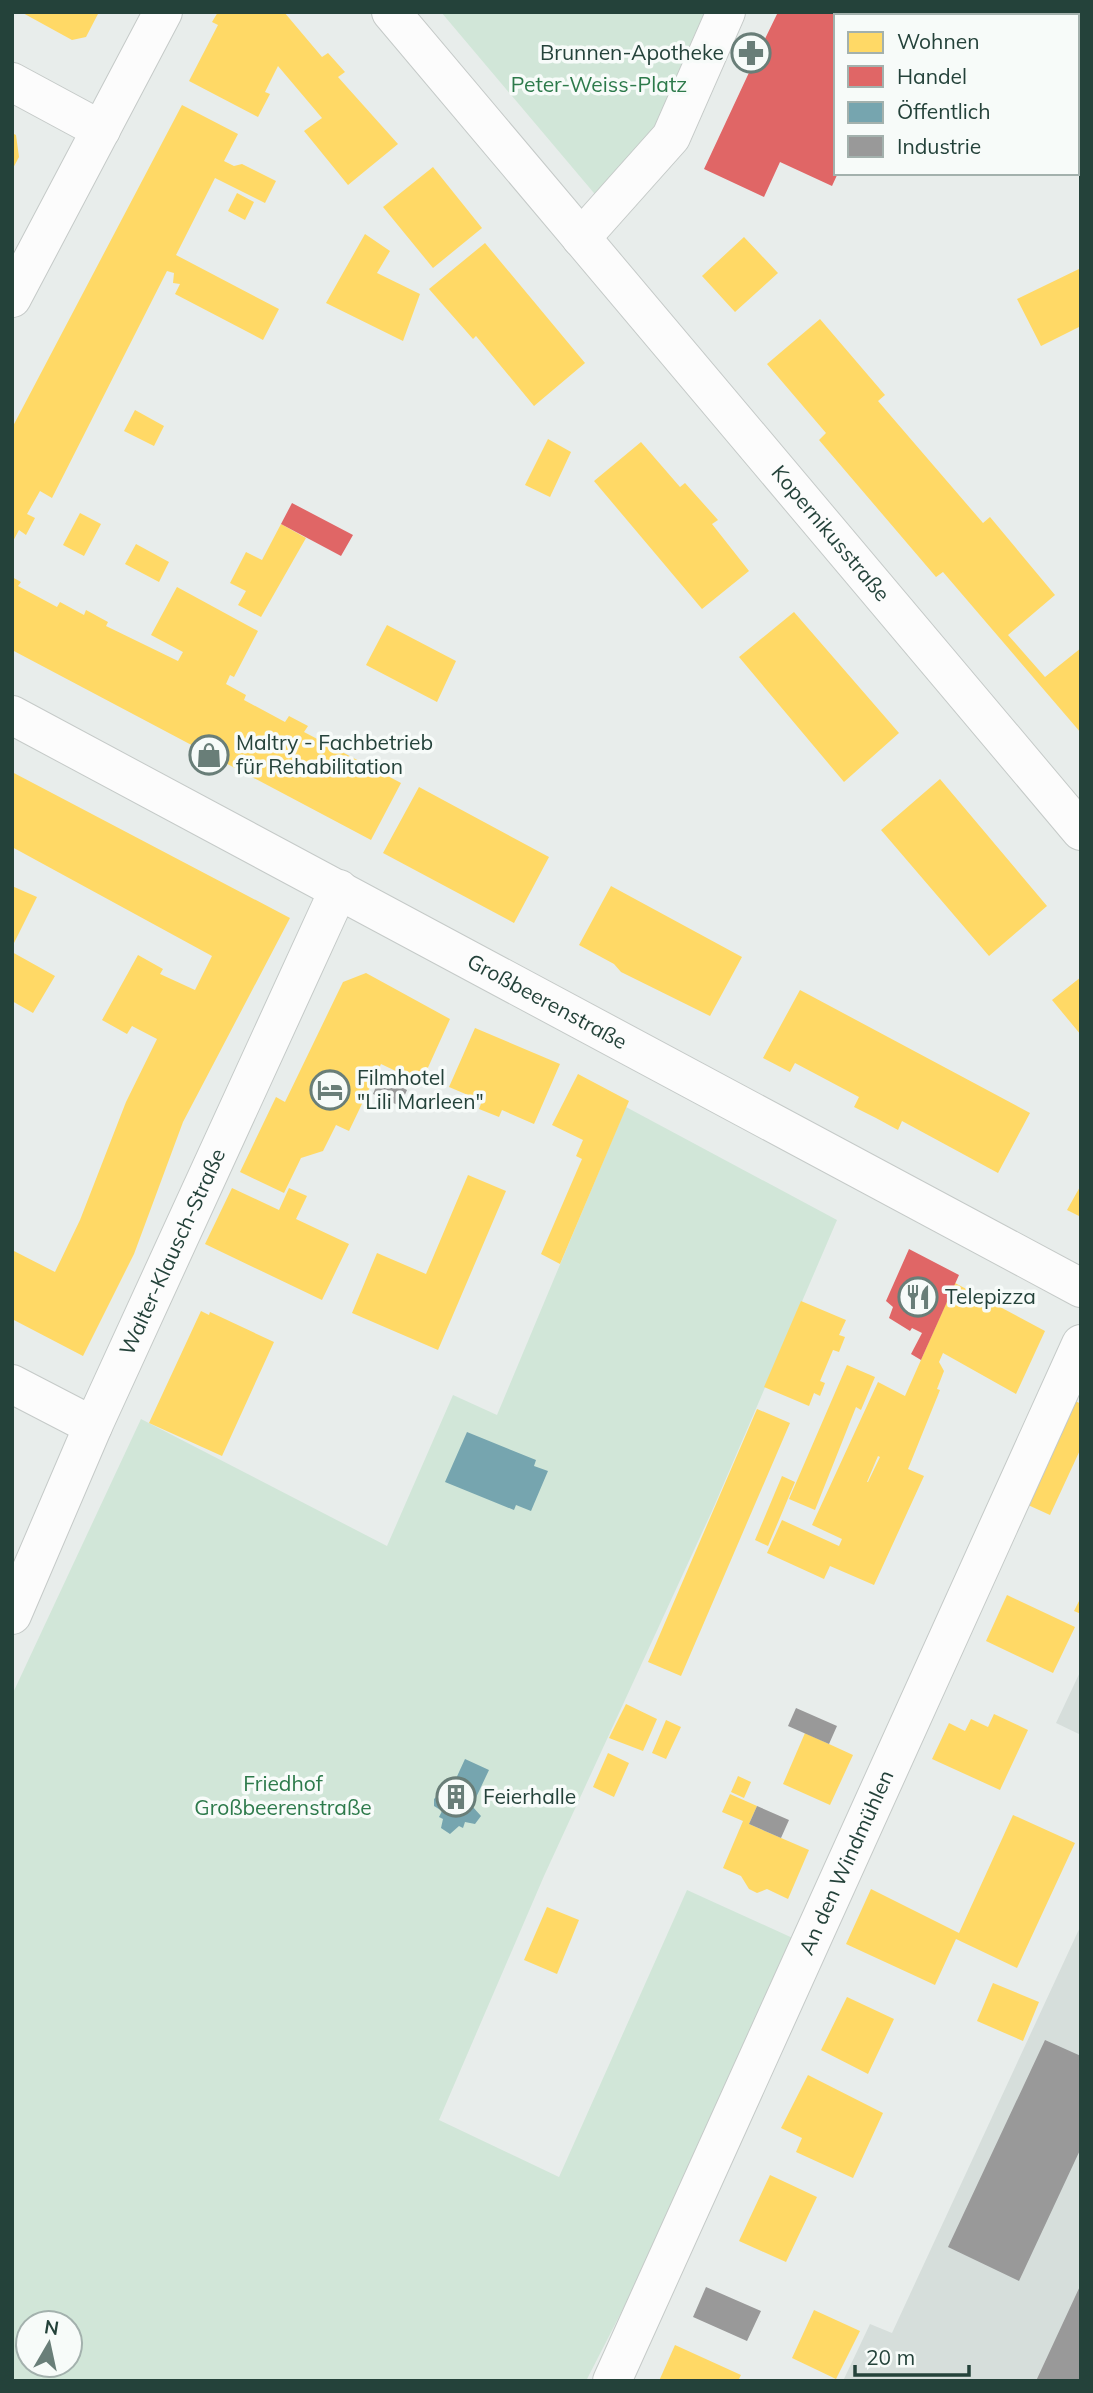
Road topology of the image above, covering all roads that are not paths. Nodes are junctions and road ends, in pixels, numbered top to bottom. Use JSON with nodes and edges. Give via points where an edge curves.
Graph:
{"nodes":[{"id":1,"x":163,"y":12,"type":"edge"},
{"id":2,"x":391,"y":12,"type":"edge"},
{"id":3,"x":726,"y":12,"type":"edge"},
{"id":4,"x":12,"y":82,"type":"edge"},
{"id":5,"x":101,"y":130,"type":"junction"},
{"id":6,"x":581,"y":238,"type":"junction"},
{"id":7,"x":12,"y":298,"type":"edge"},
{"id":8,"x":12,"y":715,"type":"edge"},
{"id":9,"x":1081,"y":831,"type":"edge"},
{"id":10,"x":339,"y":889,"type":"junction"},
{"id":11,"x":1081,"y":1288,"type":"edge"},
{"id":12,"x":1081,"y":1344,"type":"edge"},
{"id":13,"x":12,"y":1384,"type":"edge"},
{"id":14,"x":93,"y":1426,"type":"junction"},
{"id":15,"x":12,"y":1615,"type":"edge"},
{"id":16,"x":612,"y":2381,"type":"edge"}],
"edges":[{"from":1,"to":5,"type":"street"},
{"from":2,"to":6,"type":"street","name":"Kopernikusstraße"},
{"from":3,"to":6,"type":"street","via":[[671,137]]},
{"from":4,"to":5,"type":"street"},
{"from":5,"to":7,"type":"street"},
{"from":6,"to":9,"type":"street","name":"Kopernikusstraße"},
{"from":8,"to":10,"type":"street","name":"Großbeerenstraße"},
{"from":10,"to":11,"type":"street","name":"Großbeerenstraße"},
{"from":10,"to":14,"type":"street","name":"Walter-Klausch-Straße"},
{"from":12,"to":16,"type":"street","name":"An den Windmühlen"},
{"from":13,"to":14,"type":"street"},
{"from":14,"to":15,"type":"street","name":"Walter-Klausch-Straße"}]}
